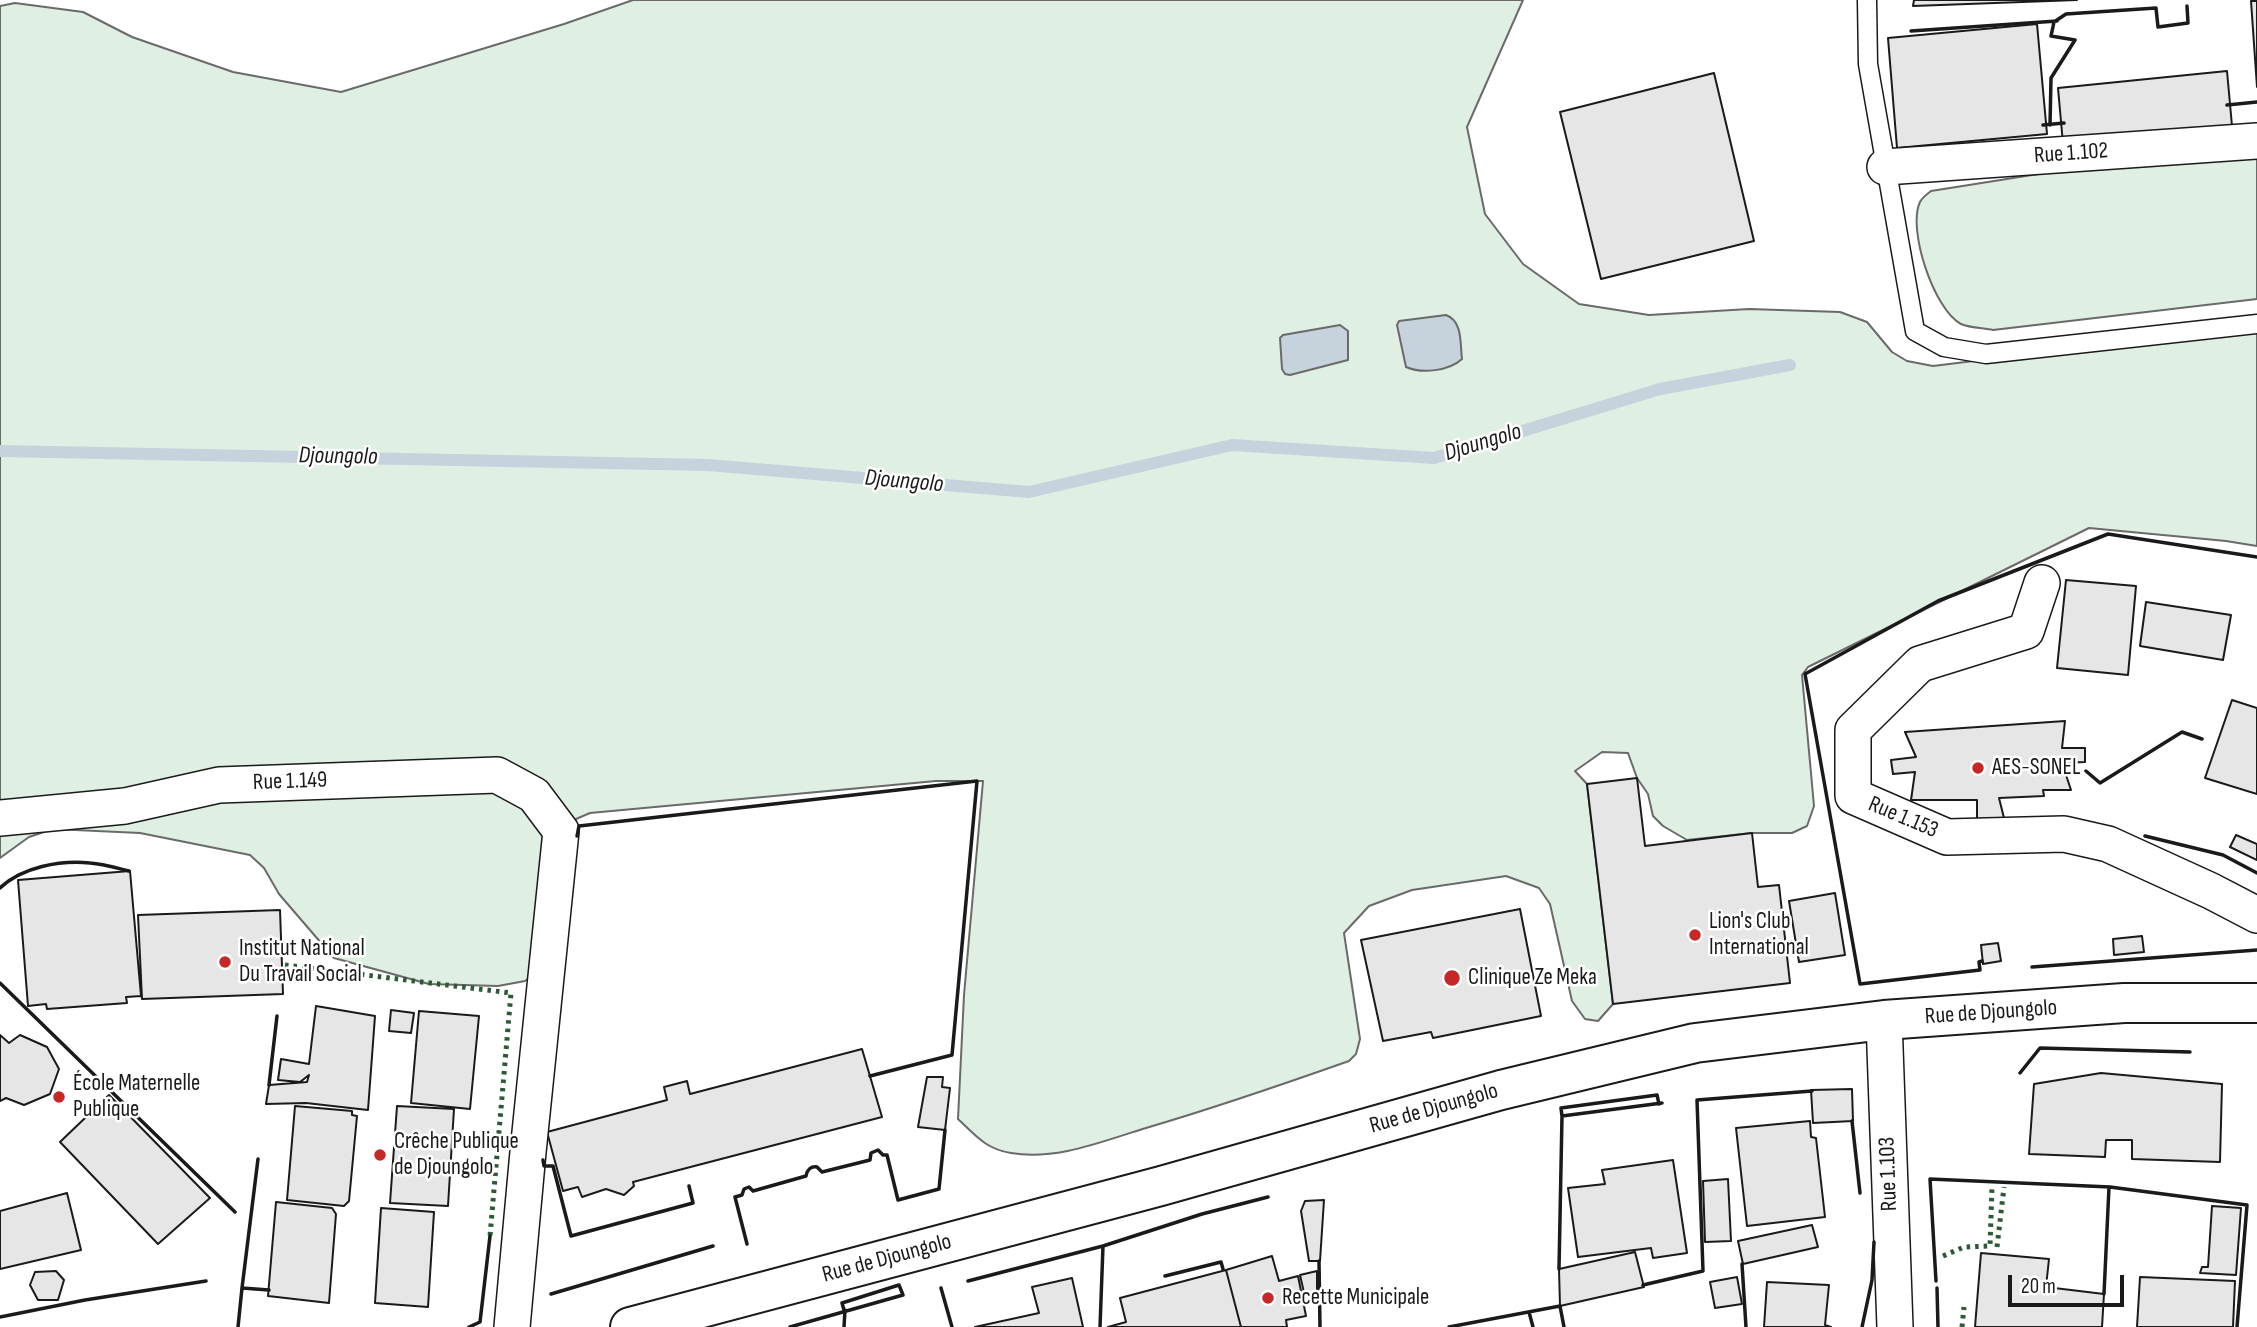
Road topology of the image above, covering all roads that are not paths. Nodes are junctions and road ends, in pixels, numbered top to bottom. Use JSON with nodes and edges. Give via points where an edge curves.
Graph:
{"nodes":[{"id":1,"x":1867,"y":0,"type":"edge"},
{"id":2,"x":2257,"y":141,"type":"edge"},
{"id":3,"x":1885,"y":167,"type":"junction"},
{"id":4,"x":2257,"y":324,"type":"edge"},
{"id":5,"x":2042,"y":583,"type":"dead end"},
{"id":6,"x":0,"y":818,"type":"edge"},
{"id":7,"x":2257,"y":915,"type":"edge"},
{"id":8,"x":2257,"y":1003,"type":"edge"},
{"id":9,"x":1884,"y":1020,"type":"junction"},
{"id":10,"x":512,"y":1327,"type":"edge"},
{"id":11,"x":630,"y":1327,"type":"edge"},
{"id":12,"x":1895,"y":1327,"type":"edge"}],
"edges":[{"from":1,"to":3,"type":"lane","via":[[1868,64]]},
{"from":2,"to":3,"type":"street","name":"Rue 1.102"},
{"from":3,"to":4,"type":"lane","via":[[1915,331],[1944,347],[1986,354]]},
{"from":5,"to":7,"type":"street","name":"Rue 1.153","via":[[2026,631],[1920,664],[1853,730],[1853,796],[1947,837],[2064,834],[2108,844]]},
{"from":6,"to":10,"type":"street","name":"Rue 1.149","via":[[125,806],[219,785],[497,775],[534,795],[561,831]]},
{"from":8,"to":9,"type":"street","name":"Rue de Djoungolo","via":[[2124,1003]]},
{"from":9,"to":11,"type":"street","name":"Rue de Djoungolo","via":[[1682,1046],[1501,1090]]},
{"from":9,"to":12,"type":"street","name":"Rue 1.103"}]}
